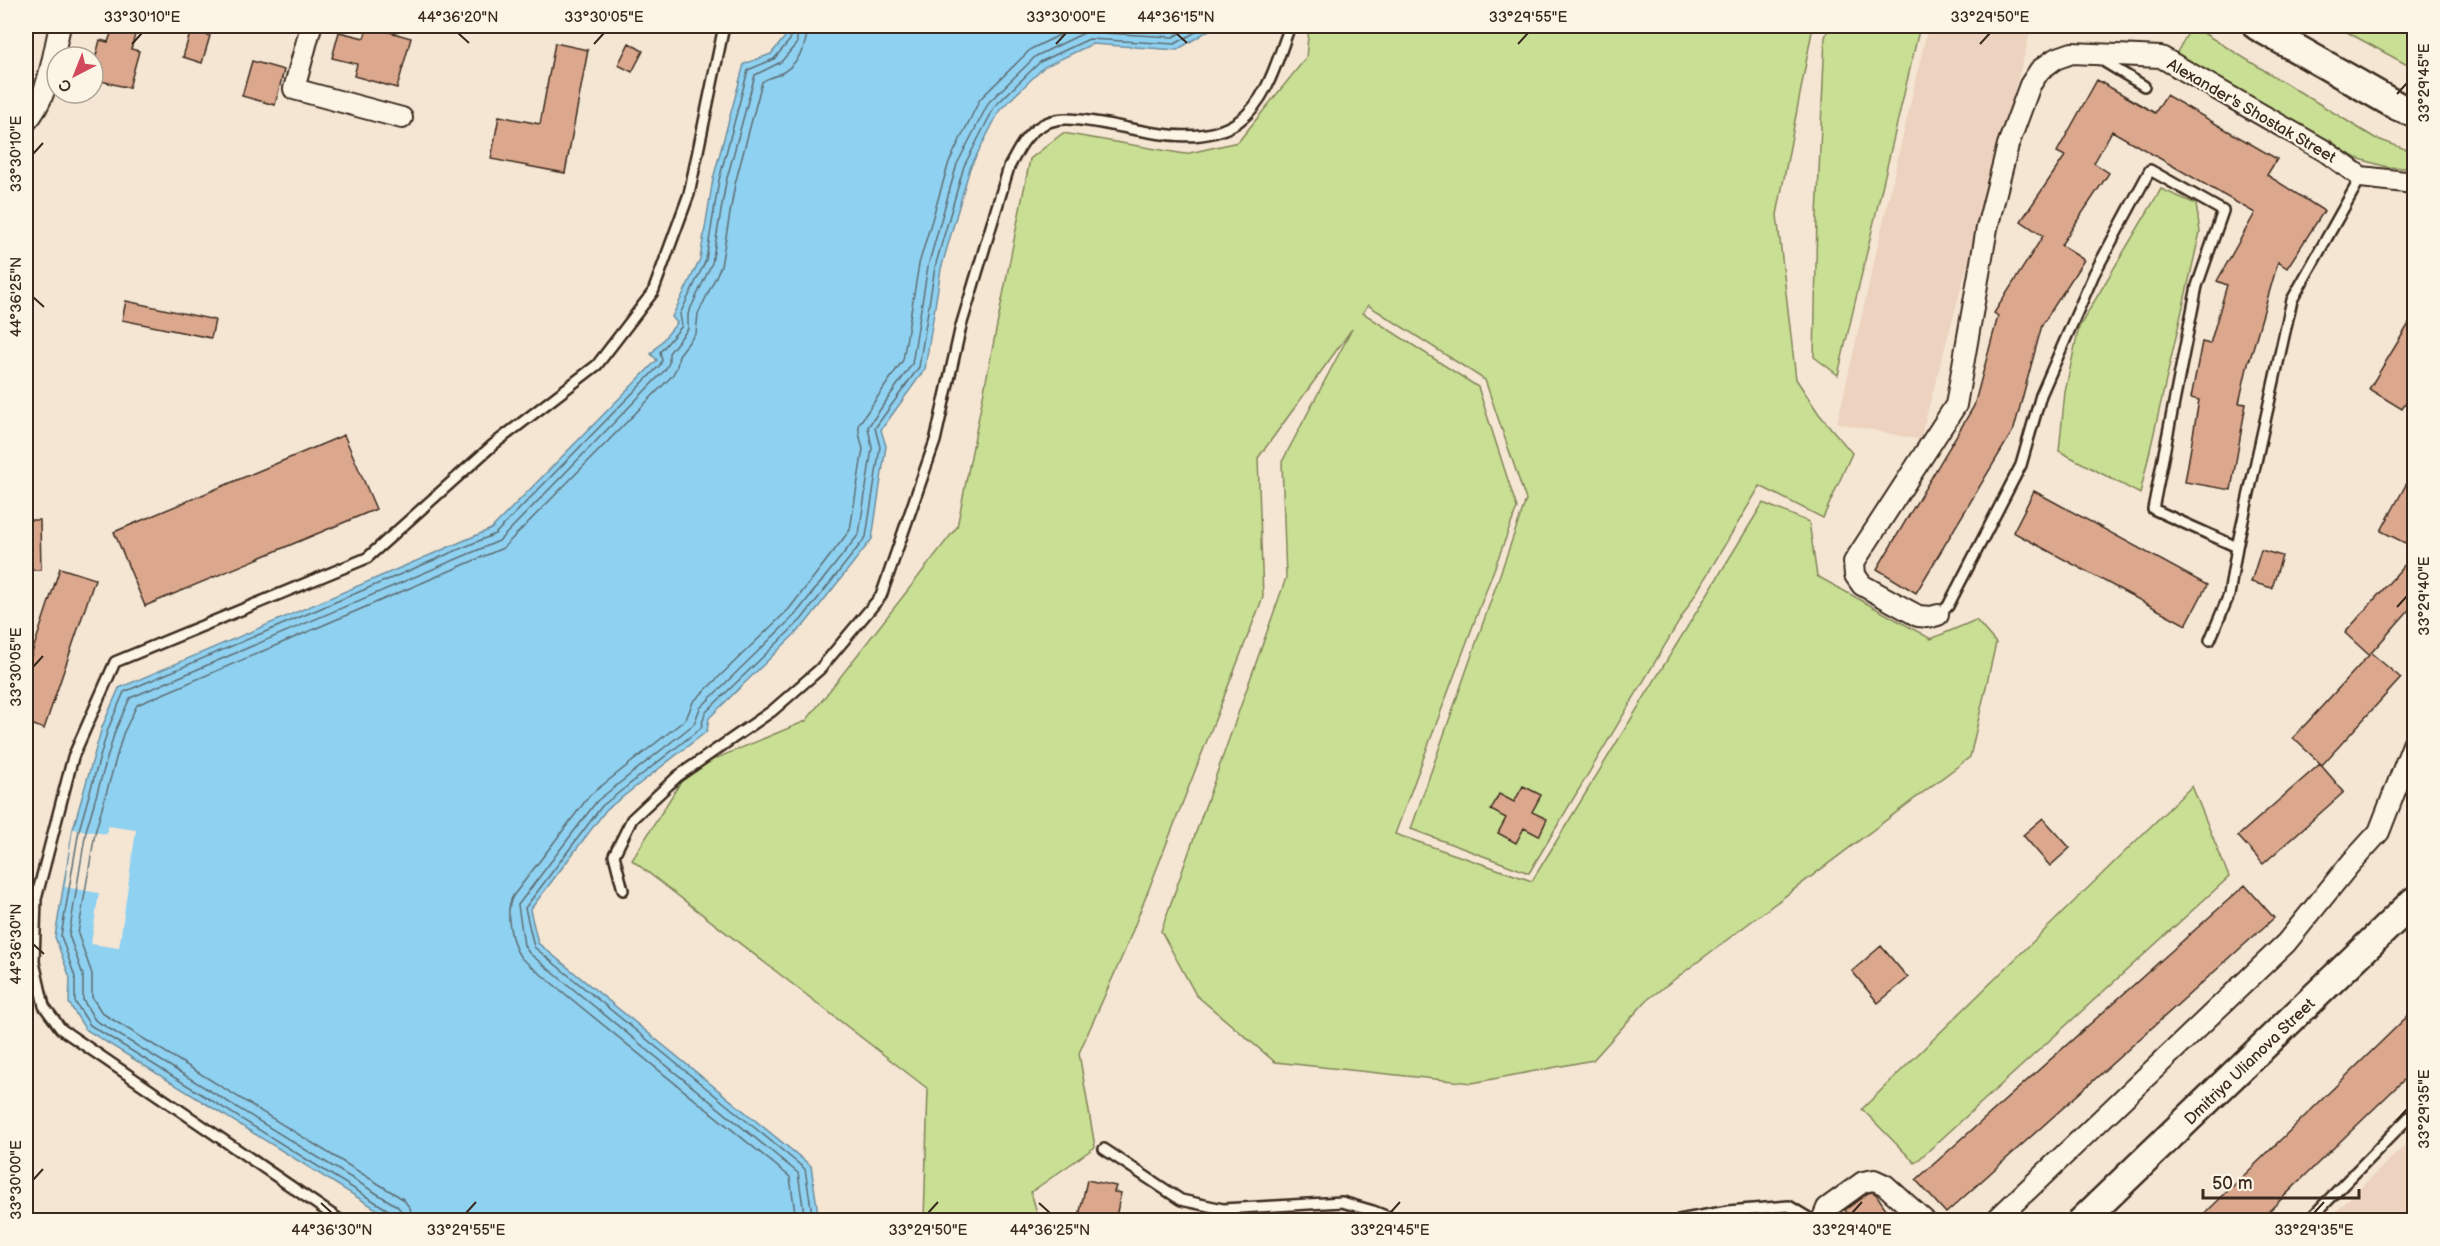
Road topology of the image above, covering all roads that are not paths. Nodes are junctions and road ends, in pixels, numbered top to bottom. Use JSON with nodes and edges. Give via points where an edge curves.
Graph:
{"nodes":[{"id":1,"x":60,"y":26,"type":"edge"},
{"id":2,"x":310,"y":26,"type":"edge"},
{"id":3,"x":724,"y":26,"type":"edge"},
{"id":4,"x":1290,"y":26,"type":"edge"},
{"id":5,"x":2257,"y":26,"type":"edge"},
{"id":6,"x":2091,"y":54,"type":"junction"},
{"id":7,"x":2144,"y":86,"type":"dead end"},
{"id":8,"x":2415,"y":113,"type":"edge"},
{"id":9,"x":402,"y":118,"type":"dead end"},
{"id":10,"x":26,"y":122,"type":"edge"},
{"id":11,"x":2361,"y":177,"type":"junction"},
{"id":12,"x":2415,"y":183,"type":"edge"},
{"id":13,"x":2236,"y":547,"type":"junction"},
{"id":14,"x":1938,"y":615,"type":"joint"},
{"id":15,"x":2210,"y":640,"type":"dead end"},
{"id":16,"x":2415,"y":742,"type":"edge"},
{"id":17,"x":623,"y":890,"type":"dead end"},
{"id":18,"x":2415,"y":901,"type":"edge"},
{"id":19,"x":2415,"y":1113,"type":"edge"},
{"id":20,"x":1104,"y":1149,"type":"dead end"},
{"id":21,"x":340,"y":1221,"type":"edge"},
{"id":22,"x":1396,"y":1221,"type":"edge"},
{"id":23,"x":1679,"y":1221,"type":"edge"},
{"id":24,"x":1812,"y":1221,"type":"edge"},
{"id":25,"x":1822,"y":1221,"type":"edge"},
{"id":26,"x":1924,"y":1221,"type":"edge"},
{"id":27,"x":1996,"y":1221,"type":"edge"},
{"id":28,"x":2083,"y":1221,"type":"edge"},
{"id":29,"x":2309,"y":1221,"type":"edge"}],
"edges":[{"from":1,"to":10,"type":"street","via":[[42,97]]},
{"from":2,"to":9,"type":"street","via":[[294,89]]},
{"from":3,"to":21,"type":"lane","via":[[688,194],[653,292],[597,365],[494,444],[367,558],[115,662],[73,757],[36,899],[34,962],[44,1006],[62,1029]]},
{"from":4,"to":17,"type":"lane","via":[[1262,95],[1239,121],[1213,132],[1183,136],[1068,118],[1039,126],[1020,146],[1010,167],[962,326],[935,441],[881,596],[820,669],[772,711],[678,776],[632,819],[614,855]]},
{"from":5,"to":8,"type":"main road"},
{"from":6,"to":7,"type":"lane"},
{"from":6,"to":11,"type":"street","name":"Alexander's Shostak Street","via":[[2161,57],[2325,151]]},
{"from":6,"to":14,"type":"street","name":"Alexander's Shostak Street","via":[[2072,53],[2055,58],[2030,85],[2008,145],[1987,228],[1956,405],[1854,562],[1862,585],[1918,616]]},
{"from":11,"to":12,"type":"street","name":"Alexander's Shostak Street"},
{"from":11,"to":13,"type":"lane","via":[[2292,300]]},
{"from":13,"to":14,"type":"lane","via":[[2153,509],[2197,286],[2223,211],[2150,170],[2094,273],[2069,329],[2041,395],[2021,465],[1948,606]]},
{"from":13,"to":15,"type":"lane","via":[[2229,595]]},
{"from":16,"to":27,"type":"street","via":[[2379,832],[2286,943]]},
{"from":18,"to":28,"type":"main road","name":"Dmitriya Ulianova Street"},
{"from":19,"to":29,"type":"lane"},
{"from":20,"to":22,"type":"lane","via":[[1181,1200],[1223,1209],[1342,1202]]},
{"from":23,"to":24,"type":"lane","via":[[1728,1211],[1789,1206]]},
{"from":25,"to":26,"type":"street","via":[[1827,1208],[1863,1182],[1874,1180]]}]}
